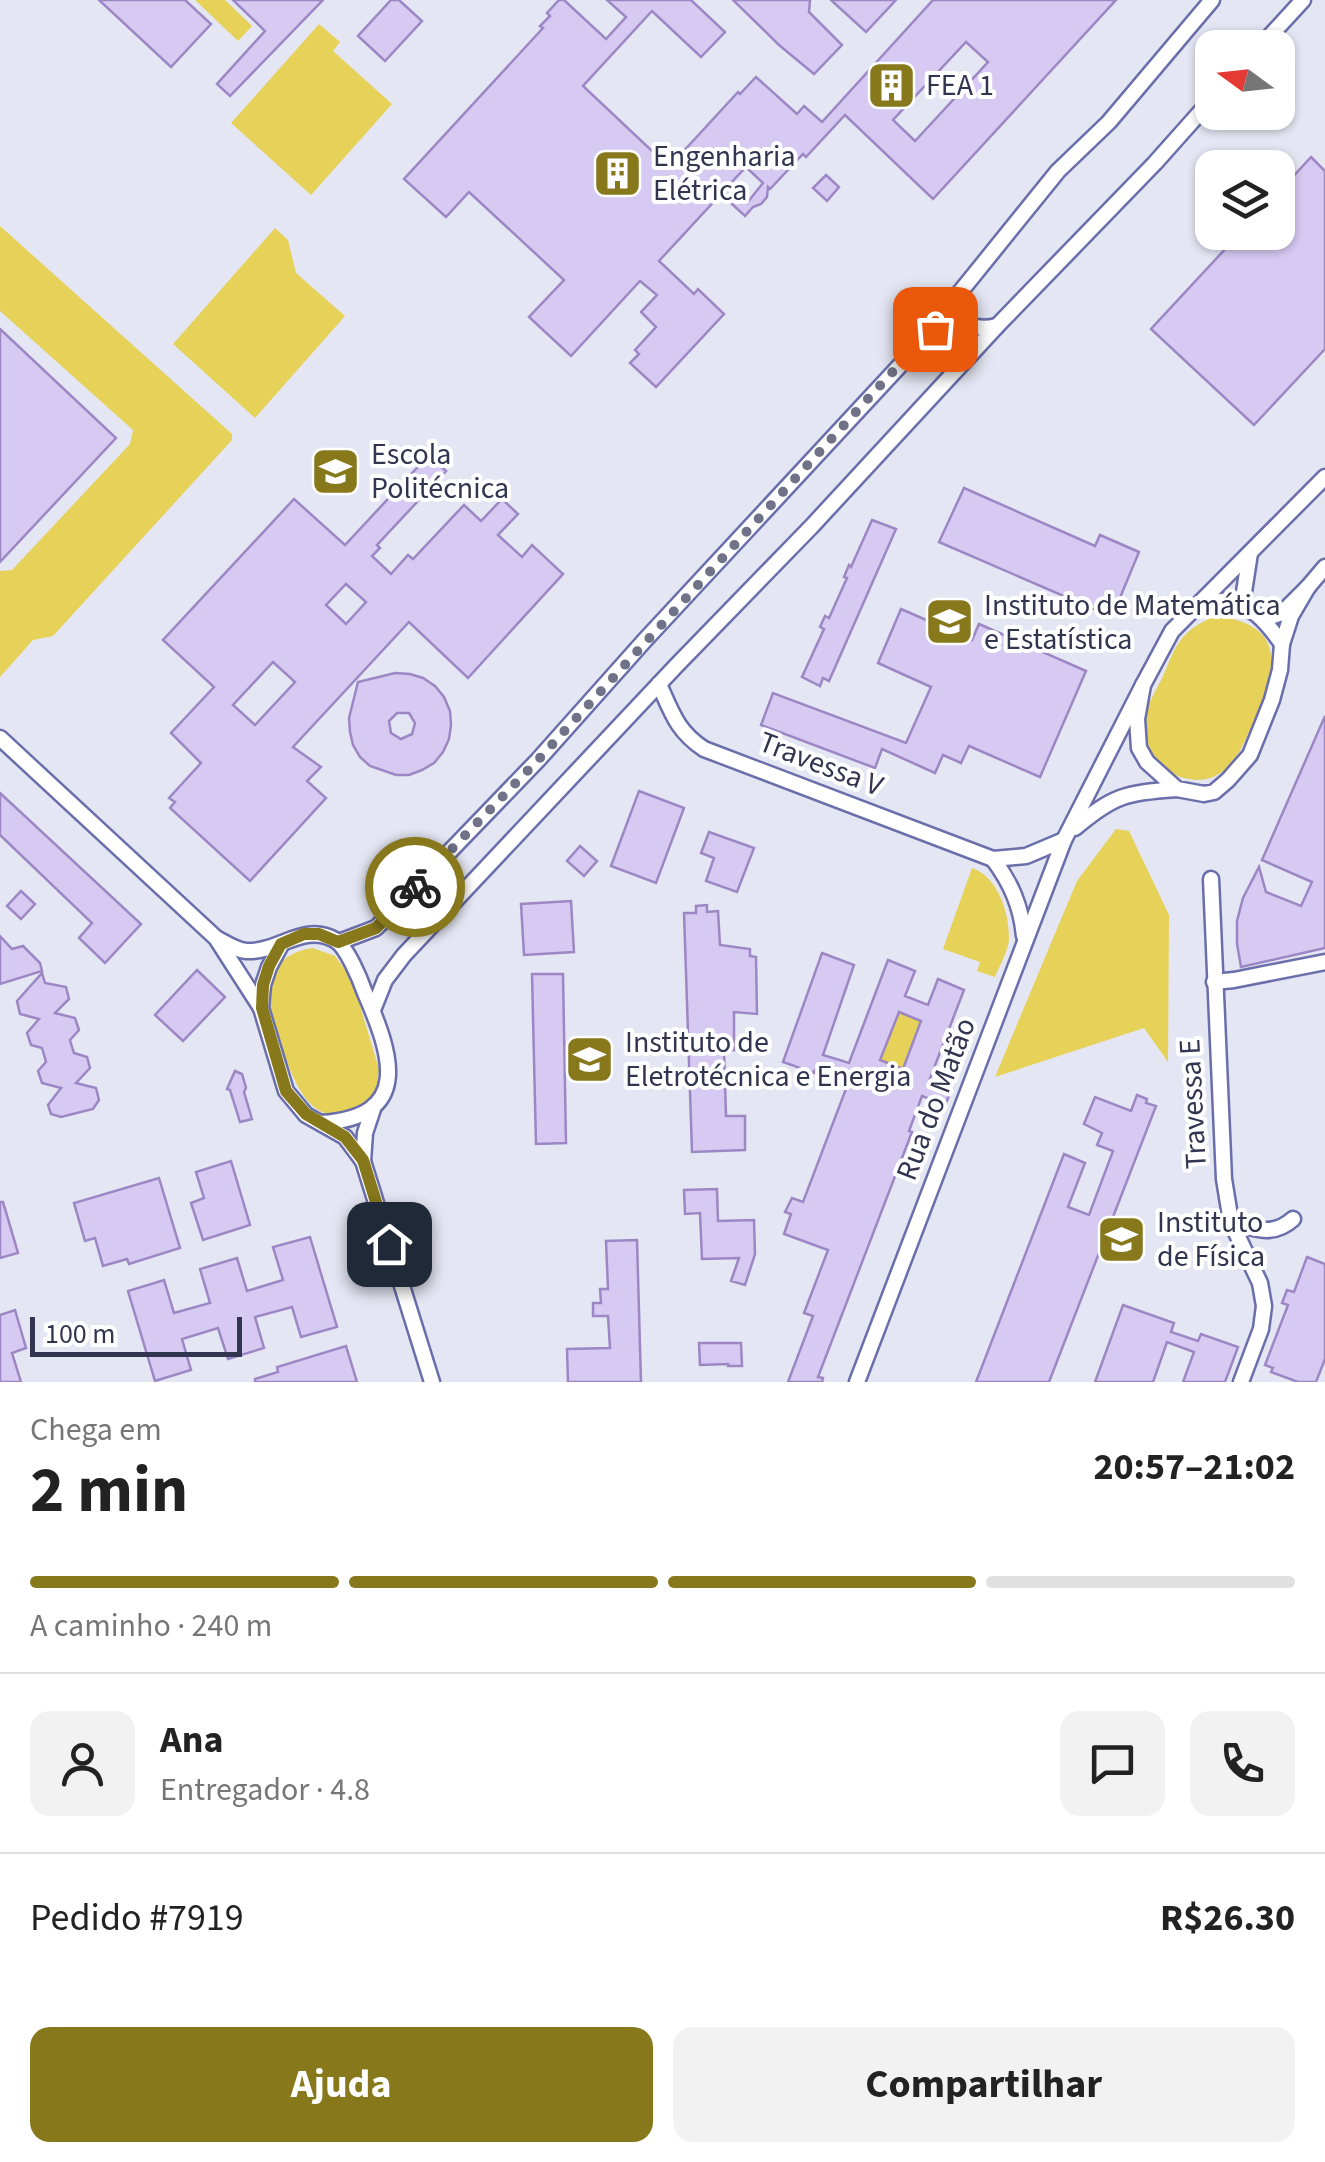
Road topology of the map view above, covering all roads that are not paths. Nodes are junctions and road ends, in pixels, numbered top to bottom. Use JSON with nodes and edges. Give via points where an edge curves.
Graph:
{"nodes":[{"id":1,"x":1212,"y":0,"type":"edge"},
{"id":2,"x":1303,"y":0,"type":"edge"},
{"id":3,"x":1276,"y":30,"type":"edge"},
{"id":4,"x":1195,"y":118,"type":"edge"},
{"id":5,"x":953,"y":302,"type":"junction"},
{"id":6,"x":996,"y":326,"type":"junction"},
{"id":7,"x":929,"y":332,"type":"junction"},
{"id":8,"x":954,"y":372,"type":"junction"},
{"id":9,"x":1325,"y":477,"type":"edge"},
{"id":10,"x":1250,"y":553,"type":"junction"},
{"id":11,"x":1325,"y":567,"type":"edge"},
{"id":12,"x":1308,"y":588,"type":"junction"},
{"id":13,"x":1196,"y":606,"type":"junction"},
{"id":14,"x":1242,"y":606,"type":"junction"},
{"id":15,"x":1264,"y":618,"type":"junction"},
{"id":16,"x":1282,"y":644,"type":"junction"},
{"id":17,"x":659,"y":684,"type":"junction"},
{"id":18,"x":1143,"y":684,"type":"junction"},
{"id":19,"x":0,"y":738,"type":"edge"},
{"id":20,"x":1176,"y":790,"type":"junction"},
{"id":21,"x":1065,"y":838,"type":"junction"},
{"id":22,"x":992,"y":860,"type":"junction"},
{"id":23,"x":1211,"y":879,"type":"dead end"},
{"id":24,"x":216,"y":938,"type":"junction"},
{"id":25,"x":1025,"y":941,"type":"junction"},
{"id":26,"x":338,"y":942,"type":"junction"},
{"id":27,"x":281,"y":944,"type":"junction"},
{"id":28,"x":1325,"y":962,"type":"edge"},
{"id":29,"x":1214,"y":982,"type":"junction"},
{"id":30,"x":262,"y":1008,"type":"junction"},
{"id":31,"x":373,"y":1010,"type":"junction"},
{"id":32,"x":373,"y":1108,"type":"junction"},
{"id":33,"x":321,"y":1122,"type":"junction"},
{"id":34,"x":363,"y":1160,"type":"junction"},
{"id":35,"x":1293,"y":1219,"type":"dead end"},
{"id":36,"x":1231,"y":1222,"type":"junction"},
{"id":37,"x":432,"y":1382,"type":"edge"},
{"id":38,"x":857,"y":1382,"type":"edge"},
{"id":39,"x":1240,"y":1382,"type":"edge"}],
"edges":[{"from":1,"to":5,"type":"street","via":[[1109,122],[1058,171]]},
{"from":2,"to":3,"type":"street"},
{"from":4,"to":6,"type":"street"},
{"from":5,"to":6,"type":"street","via":[[967,324]]},
{"from":5,"to":7,"type":"street"},
{"from":6,"to":8,"type":"street"},
{"from":7,"to":8,"type":"street","via":[[935,329],[954,342]]},
{"from":7,"to":26,"type":"street","via":[[376,928]]},
{"from":8,"to":17,"type":"street"},
{"from":9,"to":10,"type":"street"},
{"from":10,"to":13,"type":"street"},
{"from":10,"to":14,"type":"street"},
{"from":11,"to":12,"type":"street"},
{"from":12,"to":15,"type":"street","via":[[1282,614]]},
{"from":12,"to":16,"type":"street"},
{"from":13,"to":14,"type":"street"},
{"from":13,"to":18,"type":"street","via":[[1172,631]]},
{"from":14,"to":15,"type":"street"},
{"from":15,"to":16,"type":"street"},
{"from":16,"to":20,"type":"street","via":[[1272,700],[1250,755],[1214,792]]},
{"from":17,"to":22,"type":"street","name":"Travessa V","via":[[676,722],[704,749]]},
{"from":17,"to":31,"type":"street","via":[[404,955]]},
{"from":18,"to":20,"type":"street","via":[[1139,748]]},
{"from":18,"to":21,"type":"street","name":"Rua do Matão"},
{"from":19,"to":24,"type":"street"},
{"from":20,"to":21,"type":"street","via":[[1107,802]]},
{"from":21,"to":22,"type":"street","via":[[1026,856]]},
{"from":21,"to":25,"type":"street","name":"Rua do Matão"},
{"from":22,"to":25,"type":"street","via":[[1016,897]]},
{"from":23,"to":29,"type":"street","name":"Travessa E"},
{"from":24,"to":27,"type":"street","via":[[242,951]]},
{"from":24,"to":30,"type":"street"},
{"from":25,"to":38,"type":"street","name":"Rua do Matão"},
{"from":26,"to":27,"type":"street","via":[[304,934]]},
{"from":26,"to":31,"type":"street"},
{"from":27,"to":30,"type":"street","via":[[263,985]]},
{"from":28,"to":29,"type":"street"},
{"from":29,"to":36,"type":"street","name":"Travessa E"},
{"from":30,"to":33,"type":"street","via":[[286,1091]]},
{"from":31,"to":32,"type":"street","via":[[390,1071]]},
{"from":32,"to":33,"type":"street","via":[[348,1121]]},
{"from":32,"to":34,"type":"street"},
{"from":33,"to":34,"type":"street"},
{"from":34,"to":37,"type":"street"},
{"from":35,"to":36,"type":"street","via":[[1270,1230]]},
{"from":36,"to":39,"type":"street","name":"Travessa E","via":[[1264,1306]]}]}
